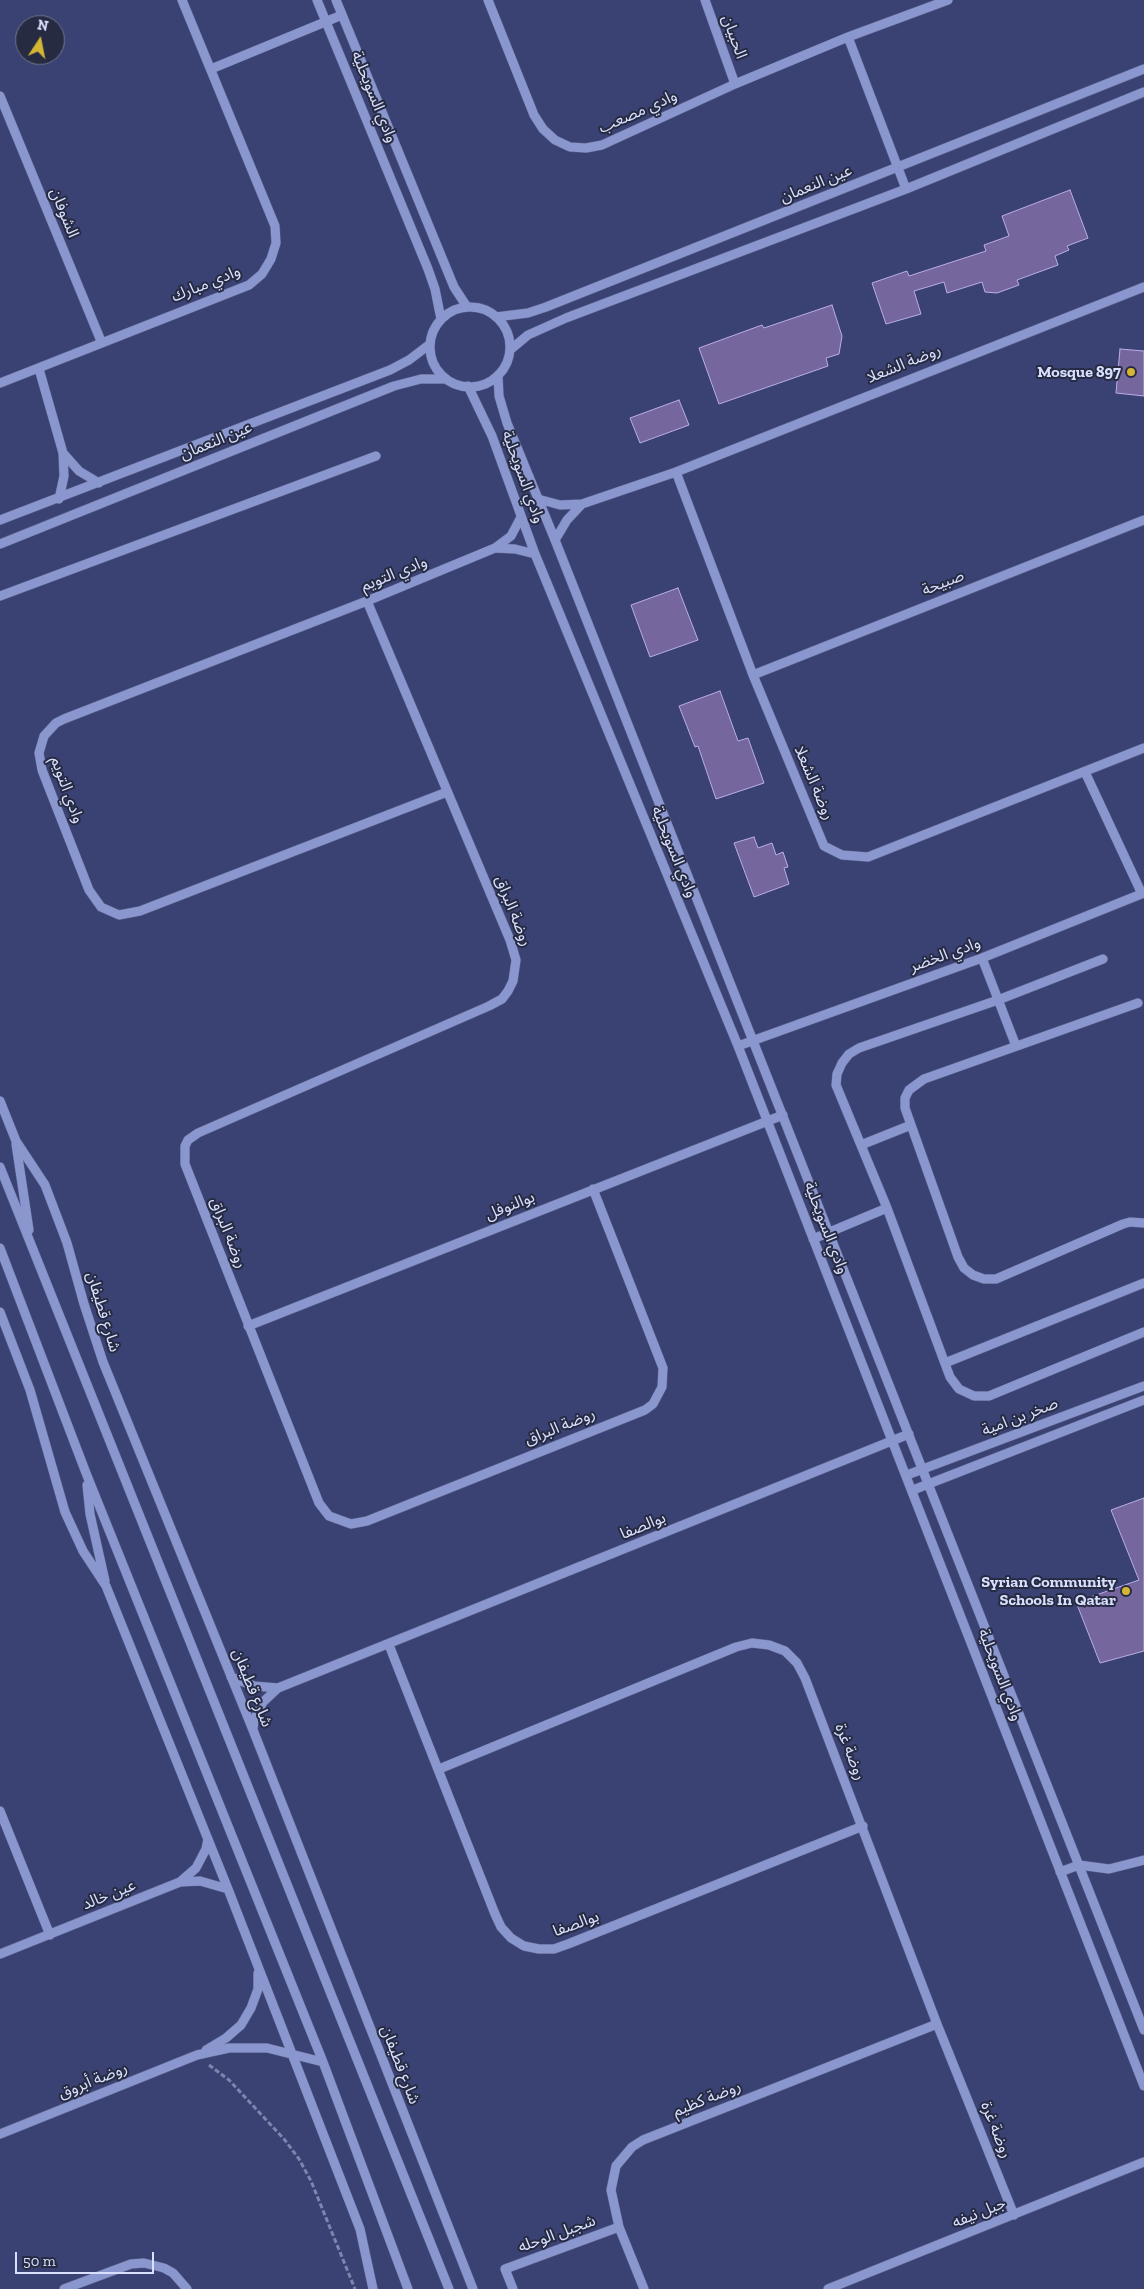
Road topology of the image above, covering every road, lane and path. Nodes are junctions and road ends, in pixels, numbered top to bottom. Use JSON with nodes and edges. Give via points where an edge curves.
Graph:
{"nodes":[{"id":1,"x":182,"y":0,"type":"edge"},
{"id":2,"x":318,"y":0,"type":"edge"},
{"id":3,"x":336,"y":0,"type":"edge"},
{"id":4,"x":488,"y":0,"type":"edge"},
{"id":5,"x":705,"y":0,"type":"edge"},
{"id":6,"x":948,"y":0,"type":"edge"},
{"id":7,"x":931,"y":3,"type":"edge"},
{"id":8,"x":342,"y":14,"type":"junction"},
{"id":9,"x":326,"y":21,"type":"junction"},
{"id":10,"x":848,"y":37,"type":"junction"},
{"id":11,"x":210,"y":68,"type":"junction"},
{"id":12,"x":1144,"y":69,"type":"edge"},
{"id":13,"x":735,"y":84,"type":"junction"},
{"id":14,"x":1144,"y":92,"type":"edge"},
{"id":15,"x":0,"y":96,"type":"edge"},
{"id":16,"x":898,"y":168,"type":"junction"},
{"id":17,"x":906,"y":189,"type":"junction"},
{"id":18,"x":1144,"y":287,"type":"edge"},
{"id":19,"x":467,"y":307,"type":"junction"},
{"id":20,"x":496,"y":317,"type":"junction"},
{"id":21,"x":441,"y":319,"type":"junction"},
{"id":22,"x":101,"y":342,"type":"junction"},
{"id":23,"x":430,"y":344,"type":"junction"},
{"id":24,"x":510,"y":350,"type":"junction"},
{"id":25,"x":39,"y":369,"type":"junction"},
{"id":26,"x":498,"y":374,"type":"junction"},
{"id":27,"x":446,"y":379,"type":"junction"},
{"id":28,"x":0,"y":383,"type":"edge"},
{"id":29,"x":468,"y":386,"type":"junction"},
{"id":30,"x":63,"y":453,"type":"junction"},
{"id":31,"x":376,"y":456,"type":"dead end"},
{"id":32,"x":676,"y":472,"type":"junction"},
{"id":33,"x":99,"y":483,"type":"junction"},
{"id":34,"x":59,"y":499,"type":"junction"},
{"id":35,"x":538,"y":499,"type":"junction"},
{"id":36,"x":582,"y":504,"type":"junction"},
{"id":37,"x":521,"y":517,"type":"junction"},
{"id":38,"x":0,"y":520,"type":"edge"},
{"id":39,"x":1144,"y":520,"type":"edge"},
{"id":40,"x":555,"y":540,"type":"junction"},
{"id":41,"x":0,"y":544,"type":"edge"},
{"id":42,"x":495,"y":548,"type":"junction"},
{"id":43,"x":535,"y":554,"type":"junction"},
{"id":44,"x":0,"y":596,"type":"edge"},
{"id":45,"x":367,"y":601,"type":"junction"},
{"id":46,"x":753,"y":675,"type":"junction"},
{"id":47,"x":1144,"y":748,"type":"edge"},
{"id":48,"x":1085,"y":772,"type":"junction"},
{"id":49,"x":447,"y":792,"type":"junction"},
{"id":50,"x":1143,"y":893,"type":"edge"},
{"id":51,"x":982,"y":958,"type":"junction"},
{"id":52,"x":1103,"y":959,"type":"dead end"},
{"id":53,"x":998,"y":1000,"type":"junction"},
{"id":54,"x":1138,"y":1003,"type":"dead end"},
{"id":55,"x":754,"y":1040,"type":"junction"},
{"id":56,"x":738,"y":1046,"type":"junction"},
{"id":57,"x":1016,"y":1046,"type":"junction"},
{"id":58,"x":0,"y":1101,"type":"edge"},
{"id":59,"x":783,"y":1115,"type":"junction"},
{"id":60,"x":767,"y":1121,"type":"junction"},
{"id":61,"x":911,"y":1125,"type":"junction"},
{"id":62,"x":16,"y":1141,"type":"junction"},
{"id":63,"x":862,"y":1146,"type":"junction"},
{"id":64,"x":0,"y":1167,"type":"edge"},
{"id":65,"x":593,"y":1189,"type":"junction"},
{"id":66,"x":887,"y":1208,"type":"junction"},
{"id":67,"x":1144,"y":1223,"type":"edge"},
{"id":68,"x":829,"y":1232,"type":"junction"},
{"id":69,"x":814,"y":1239,"type":"junction"},
{"id":70,"x":31,"y":1245,"type":"junction"},
{"id":71,"x":0,"y":1248,"type":"edge"},
{"id":72,"x":1144,"y":1282,"type":"edge"},
{"id":73,"x":0,"y":1312,"type":"edge"},
{"id":74,"x":248,"y":1326,"type":"junction"},
{"id":75,"x":1144,"y":1332,"type":"edge"},
{"id":76,"x":945,"y":1363,"type":"junction"},
{"id":77,"x":1144,"y":1386,"type":"edge"},
{"id":78,"x":1144,"y":1400,"type":"edge"},
{"id":79,"x":909,"y":1434,"type":"junction"},
{"id":80,"x":893,"y":1441,"type":"junction"},
{"id":81,"x":922,"y":1469,"type":"junction"},
{"id":82,"x":86,"y":1473,"type":"junction"},
{"id":83,"x":907,"y":1475,"type":"junction"},
{"id":84,"x":928,"y":1484,"type":"junction"},
{"id":85,"x":912,"y":1490,"type":"junction"},
{"id":86,"x":106,"y":1586,"type":"junction"},
{"id":87,"x":389,"y":1645,"type":"junction"},
{"id":88,"x":231,"y":1677,"type":"junction"},
{"id":89,"x":278,"y":1688,"type":"junction"},
{"id":90,"x":253,"y":1730,"type":"junction"},
{"id":91,"x":439,"y":1769,"type":"junction"},
{"id":92,"x":0,"y":1811,"type":"edge"},
{"id":93,"x":863,"y":1826,"type":"junction"},
{"id":94,"x":208,"y":1838,"type":"junction"},
{"id":95,"x":1144,"y":1860,"type":"edge"},
{"id":96,"x":1079,"y":1864,"type":"junction"},
{"id":97,"x":1060,"y":1872,"type":"junction"},
{"id":98,"x":180,"y":1882,"type":"junction"},
{"id":99,"x":228,"y":1889,"type":"junction"},
{"id":100,"x":50,"y":1935,"type":"junction"},
{"id":101,"x":0,"y":1954,"type":"edge"},
{"id":102,"x":258,"y":1969,"type":"junction"},
{"id":103,"x":937,"y":2024,"type":"junction"},
{"id":104,"x":1144,"y":2030,"type":"edge"},
{"id":105,"x":292,"y":2054,"type":"junction"},
{"id":106,"x":197,"y":2055,"type":"junction"},
{"id":107,"x":323,"y":2062,"type":"junction"},
{"id":108,"x":1144,"y":2086,"type":"edge"},
{"id":109,"x":0,"y":2134,"type":"edge"},
{"id":110,"x":1143,"y":2164,"type":"edge"},
{"id":111,"x":1014,"y":2215,"type":"junction"},
{"id":112,"x":619,"y":2227,"type":"junction"},
{"id":113,"x":64,"y":2289,"type":"edge"},
{"id":114,"x":186,"y":2289,"type":"edge"},
{"id":115,"x":355,"y":2289,"type":"edge"},
{"id":116,"x":373,"y":2289,"type":"edge"},
{"id":117,"x":408,"y":2289,"type":"edge"},
{"id":118,"x":449,"y":2289,"type":"edge"},
{"id":119,"x":473,"y":2289,"type":"edge"},
{"id":120,"x":513,"y":2289,"type":"edge"},
{"id":121,"x":644,"y":2289,"type":"edge"},
{"id":122,"x":828,"y":2289,"type":"edge"}],
"edges":[{"from":1,"to":11,"type":"street","name":"وادي مبارك"},
{"from":2,"to":9,"type":"street","name":"وادي السويحلية"},
{"from":3,"to":8,"type":"street","name":"وادي السويحلية"},
{"from":4,"to":13,"type":"street","name":"وادي مصعب","via":[[534,115],[555,140],[570,147],[602,145]]},
{"from":5,"to":13,"type":"street","name":"الحبيان"},
{"from":6,"to":7,"type":"street","name":"وادي مصعب"},
{"from":7,"to":10,"type":"street","name":"وادي مصعب"},
{"from":8,"to":9,"type":"street"},
{"from":8,"to":19,"type":"street","name":"وادي السويحلية","via":[[454,287]]},
{"from":9,"to":11,"type":"street"},
{"from":9,"to":21,"type":"street","name":"وادي السويحلية","via":[[428,269]]},
{"from":10,"to":13,"type":"street","name":"وادي مصعب"},
{"from":10,"to":16,"type":"street"},
{"from":11,"to":22,"type":"street","name":"وادي مبارك","via":[[275,226],[276,243],[271,259],[262,274],[249,285]]},
{"from":12,"to":16,"type":"street","name":"عين النعمان"},
{"from":14,"to":17,"type":"street"},
{"from":15,"to":22,"type":"street","name":"الشوفان"},
{"from":16,"to":17,"type":"street"},
{"from":16,"to":20,"type":"street","name":"عين النعمان","via":[[546,307]]},
{"from":17,"to":24,"type":"street","via":[[566,318],[528,335]]},
{"from":18,"to":32,"type":"street","name":"روضة الشعلا"},
{"from":19,"to":20,"type":"street"},
{"from":19,"to":21,"type":"street","via":[[448,313]]},
{"from":20,"to":24,"type":"street","via":[[505,329]]},
{"from":21,"to":23,"type":"street","via":[[435,326]]},
{"from":22,"to":25,"type":"street","name":"وادي مبارك"},
{"from":23,"to":27,"type":"street","via":[[434,364]]},
{"from":23,"to":33,"type":"street","name":"عين النعمان","via":[[390,370]]},
{"from":24,"to":26,"type":"street","via":[[504,368]]},
{"from":25,"to":28,"type":"street","name":"وادي مبارك"},
{"from":25,"to":30,"type":"street"},
{"from":26,"to":29,"type":"street","via":[[485,384]]},
{"from":26,"to":35,"type":"street","name":"وادي السويحلية","via":[[502,408]]},
{"from":27,"to":29,"type":"street"},
{"from":27,"to":41,"type":"street","name":"عين النعمان","via":[[421,379],[394,386]]},
{"from":29,"to":37,"type":"street","name":"وادي السويحلية","via":[[492,436]]},
{"from":30,"to":33,"type":"street","via":[[79,471]]},
{"from":30,"to":34,"type":"street","via":[[64,476]]},
{"from":31,"to":44,"type":"street"},
{"from":32,"to":36,"type":"street","name":"روضة الشعلا"},
{"from":32,"to":46,"type":"street","name":"روضة الشعلا"},
{"from":33,"to":34,"type":"street","name":"عين النعمان"},
{"from":34,"to":38,"type":"street","name":"عين النعمان"},
{"from":35,"to":36,"type":"street","name":"روضة الشعلا","via":[[560,505]]},
{"from":35,"to":40,"type":"street","name":"وادي السويحلية"},
{"from":36,"to":40,"type":"street","name":"روضة الشعلا"},
{"from":37,"to":42,"type":"street","name":"وادي التويم","via":[[511,536]]},
{"from":37,"to":43,"type":"street","name":"وادي السويحلية"},
{"from":39,"to":46,"type":"street","name":"صبيحة"},
{"from":40,"to":55,"type":"street","name":"وادي السويحلية"},
{"from":42,"to":43,"type":"street","name":"وادي التويم"},
{"from":42,"to":45,"type":"street","name":"وادي التويم"},
{"from":43,"to":56,"type":"street","name":"وادي السويحلية"},
{"from":45,"to":49,"type":"street","name":"روضة البراق"},
{"from":45,"to":49,"type":"street","name":"وادي التويم","via":[[64,719],[49,729],[40,744],[39,762],[89,890],[100,907],[120,915],[130,914]]},
{"from":46,"to":48,"type":"street","name":"روضة الشعلا","via":[[824,846],[842,855],[868,857]]},
{"from":47,"to":48,"type":"street","name":"روضة الشعلا"},
{"from":48,"to":50,"type":"street"},
{"from":49,"to":74,"type":"street","name":"روضة البراق","via":[[514,950],[513,981],[502,999],[489,1006],[188,1140],[183,1152],[185,1164]]},
{"from":50,"to":51,"type":"street","name":"وادي الخضر"},
{"from":51,"to":53,"type":"street"},
{"from":51,"to":55,"type":"street","name":"وادي الخضر"},
{"from":52,"to":53,"type":"street"},
{"from":53,"to":57,"type":"street"},
{"from":53,"to":63,"type":"street","via":[[849,1054],[837,1074],[836,1086]]},
{"from":54,"to":57,"type":"street"},
{"from":55,"to":56,"type":"street","name":"وادي الخضر"},
{"from":55,"to":59,"type":"street","name":"وادي السويحلية"},
{"from":56,"to":60,"type":"street","name":"وادي السويحلية"},
{"from":57,"to":61,"type":"street","via":[[916,1083],[905,1098]]},
{"from":58,"to":62,"type":"street","name":"شارع قطيفان"},
{"from":59,"to":60,"type":"street","name":"بوالنوفل"},
{"from":59,"to":68,"type":"street","name":"وادي السويحلية"},
{"from":60,"to":65,"type":"street","name":"بوالنوفل"},
{"from":60,"to":69,"type":"street","name":"وادي السويحلية"},
{"from":61,"to":63,"type":"street"},
{"from":61,"to":67,"type":"street","via":[[958,1257],[973,1275],[996,1279],[1123,1224]]},
{"from":62,"to":70,"type":"street"},
{"from":62,"to":88,"type":"street","name":"شارع قطيفان","via":[[45,1185],[67,1243],[103,1362]]},
{"from":63,"to":66,"type":"street"},
{"from":64,"to":70,"type":"street"},
{"from":65,"to":74,"type":"street","name":"بوالنوفل"},
{"from":65,"to":74,"type":"street","name":"روضة البراق","via":[[663,1368],[659,1396],[645,1410],[376,1517],[351,1524],[335,1520],[323,1510]]},
{"from":66,"to":68,"type":"street"},
{"from":66,"to":76,"type":"street"},
{"from":68,"to":69,"type":"street"},
{"from":68,"to":79,"type":"street","name":"وادي السويحلية"},
{"from":69,"to":80,"type":"street","name":"وادي السويحلية"},
{"from":70,"to":118,"type":"street"},
{"from":71,"to":82,"type":"street"},
{"from":72,"to":76,"type":"street"},
{"from":73,"to":86,"type":"street","via":[[30,1390],[65,1512],[83,1551]]},
{"from":75,"to":76,"type":"street","via":[[981,1397],[960,1390]]},
{"from":77,"to":81,"type":"street","name":"صخر بن امية"},
{"from":78,"to":84,"type":"street","name":"صخر بن امية"},
{"from":79,"to":80,"type":"street","name":"بوالصفا"},
{"from":79,"to":81,"type":"street","name":"وادي السويحلية"},
{"from":80,"to":83,"type":"street","name":"وادي السويحلية"},
{"from":80,"to":87,"type":"street","name":"بوالصفا"},
{"from":81,"to":83,"type":"street","name":"صخر بن امية"},
{"from":81,"to":84,"type":"street","name":"وادي السويحلية"},
{"from":82,"to":86,"type":"street","via":[[90,1514]]},
{"from":82,"to":107,"type":"street"},
{"from":83,"to":85,"type":"street","name":"وادي السويحلية"},
{"from":84,"to":85,"type":"street","name":"صخر بن امية"},
{"from":84,"to":96,"type":"street","name":"وادي السويحلية"},
{"from":85,"to":97,"type":"street","name":"وادي السويحلية"},
{"from":86,"to":94,"type":"street"},
{"from":87,"to":89,"type":"street","name":"بوالصفا"},
{"from":87,"to":91,"type":"street","name":"بوالصفا"},
{"from":88,"to":89,"type":"street","name":"بوالصفا","via":[[254,1686]]},
{"from":88,"to":90,"type":"street","name":"شارع قطيفان"},
{"from":89,"to":90,"type":"street","name":"بوالصفا","via":[[263,1702]]},
{"from":90,"to":119,"type":"street","name":"شارع قطيفان"},
{"from":91,"to":93,"type":"street","name":"بوالصفا","via":[[501,1927],[524,1946],[539,1949],[554,1949],[568,1944]]},
{"from":91,"to":93,"type":"street","name":"روضة غرة","via":[[736,1647],[752,1643],[769,1644],[785,1651],[805,1678]]},
{"from":92,"to":100,"type":"street"},
{"from":93,"to":103,"type":"street","name":"روضة غرة"},
{"from":94,"to":98,"type":"street","name":"عين خالد","via":[[199,1863]]},
{"from":94,"to":99,"type":"street"},
{"from":95,"to":96,"type":"street","via":[[1109,1869]]},
{"from":96,"to":97,"type":"street"},
{"from":96,"to":104,"type":"street","name":"وادي السويحلية"},
{"from":97,"to":108,"type":"street","name":"وادي السويحلية"},
{"from":98,"to":99,"type":"street","name":"عين خالد","via":[[200,1881]]},
{"from":98,"to":100,"type":"street","name":"عين خالد"},
{"from":99,"to":102,"type":"street"},
{"from":100,"to":101,"type":"street","name":"عين خالد"},
{"from":102,"to":105,"type":"street"},
{"from":102,"to":106,"type":"street","name":"روضة أبروق","via":[[258,1989],[252,2008],[240,2025],[226,2038]]},
{"from":103,"to":111,"type":"street","name":"روضة غرة"},
{"from":103,"to":112,"type":"street","name":"روضة كظيم","via":[[632,2146],[623,2155],[612,2178],[612,2203]]},
{"from":105,"to":106,"type":"street","name":"روضة أبروق","via":[[242,2046]]},
{"from":105,"to":107,"type":"street","name":"روضة أبروق"},
{"from":105,"to":116,"type":"street","via":[[360,2229]]},
{"from":106,"to":109,"type":"street","name":"روضة أبروق"},
{"from":106,"to":115,"type":"path","via":[[229,2080],[299,2159]]},
{"from":107,"to":117,"type":"street"},
{"from":110,"to":111,"type":"street","name":"جبل نيفه"},
{"from":111,"to":122,"type":"street","name":"جبل نيفه"},
{"from":112,"to":120,"type":"street","name":"شجبل الوحله","via":[[505,2269]]},
{"from":112,"to":121,"type":"street","name":"روضة كظيم"},
{"from":113,"to":114,"type":"street","via":[[131,2264],[144,2263],[164,2268]]}]}
